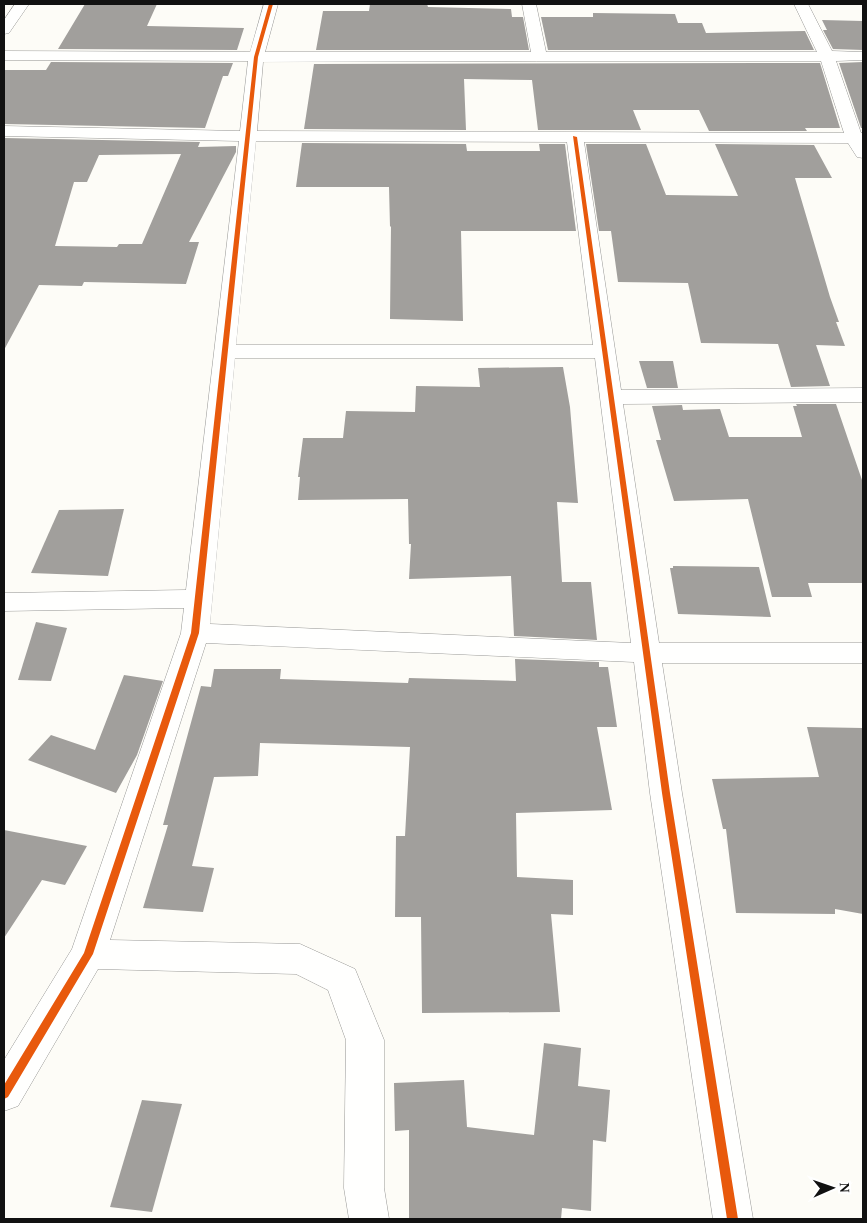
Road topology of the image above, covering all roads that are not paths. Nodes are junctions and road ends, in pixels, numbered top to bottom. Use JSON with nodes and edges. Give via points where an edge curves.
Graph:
{"nodes":[{"id":1,"x":22,"y":4,"type":"edge"},
{"id":2,"x":271,"y":4,"type":"edge"},
{"id":3,"x":529,"y":4,"type":"edge"},
{"id":4,"x":801,"y":4,"type":"edge"},
{"id":5,"x":4,"y":30,"type":"edge"},
{"id":6,"x":4,"y":56,"type":"edge"},
{"id":7,"x":827,"y":56,"type":"junction"},
{"id":8,"x":863,"y":56,"type":"edge"},
{"id":9,"x":539,"y":57,"type":"junction"},
{"id":10,"x":256,"y":58,"type":"junction"},
{"id":11,"x":4,"y":131,"type":"edge"},
{"id":12,"x":248,"y":136,"type":"junction"},
{"id":13,"x":575,"y":137,"type":"junction"},
{"id":14,"x":859,"y":138,"type":"edge"},
{"id":15,"x":863,"y":154,"type":"edge"},
{"id":16,"x":225,"y":351,"type":"junction"},
{"id":17,"x":605,"y":352,"type":"junction"},
{"id":18,"x":863,"y":395,"type":"edge"},
{"id":19,"x":611,"y":397,"type":"junction"},
{"id":20,"x":198,"y":599,"type":"junction"},
{"id":21,"x":4,"y":602,"type":"edge"},
{"id":22,"x":195,"y":633,"type":"junction"},
{"id":23,"x":647,"y":653,"type":"junction"},
{"id":24,"x":863,"y":653,"type":"edge"},
{"id":25,"x":88,"y":954,"type":"junction"},
{"id":26,"x":4,"y":1094,"type":"edge"},
{"id":27,"x":369,"y":1219,"type":"edge"},
{"id":28,"x":733,"y":1219,"type":"edge"}],
"edges":[{"from":1,"to":5,"type":"street"},
{"from":2,"to":10,"type":"street"},
{"from":3,"to":9,"type":"street"},
{"from":4,"to":7,"type":"street"},
{"from":6,"to":10,"type":"street"},
{"from":7,"to":8,"type":"street"},
{"from":7,"to":9,"type":"street"},
{"from":7,"to":14,"type":"street"},
{"from":9,"to":10,"type":"street"},
{"from":10,"to":12,"type":"street"},
{"from":11,"to":12,"type":"street"},
{"from":12,"to":13,"type":"street"},
{"from":12,"to":16,"type":"street"},
{"from":13,"to":14,"type":"street"},
{"from":13,"to":17,"type":"street"},
{"from":14,"to":15,"type":"street"},
{"from":16,"to":17,"type":"street"},
{"from":16,"to":20,"type":"street"},
{"from":17,"to":19,"type":"street"},
{"from":18,"to":19,"type":"street"},
{"from":19,"to":23,"type":"street"},
{"from":20,"to":21,"type":"street"},
{"from":20,"to":22,"type":"street"},
{"from":22,"to":23,"type":"street"},
{"from":22,"to":25,"type":"street"},
{"from":23,"to":24,"type":"street"},
{"from":23,"to":28,"type":"street"},
{"from":25,"to":26,"type":"street"},
{"from":25,"to":27,"type":"street","via":[[300,958],[342,980],[365,1040],[364,1188]]}]}
